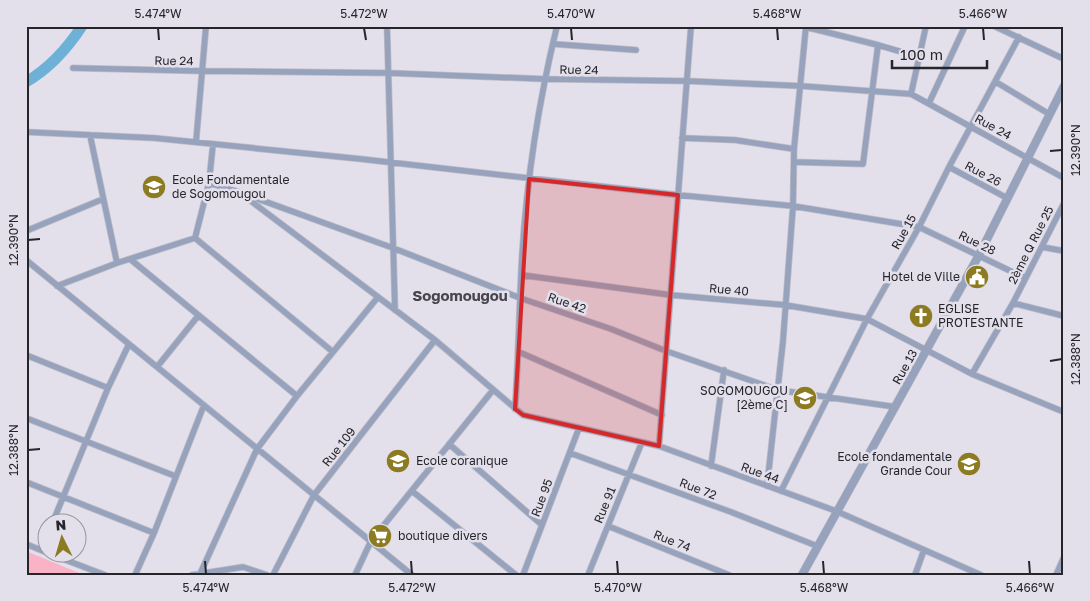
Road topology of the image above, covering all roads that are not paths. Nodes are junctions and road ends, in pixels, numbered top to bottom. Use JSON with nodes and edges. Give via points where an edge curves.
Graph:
{"nodes":[{"id":1,"x":206,"y":26,"type":"edge"},
{"id":2,"x":387,"y":26,"type":"edge"},
{"id":3,"x":557,"y":26,"type":"edge"},
{"id":4,"x":691,"y":26,"type":"edge"},
{"id":5,"x":926,"y":26,"type":"edge"},
{"id":6,"x":965,"y":26,"type":"edge"},
{"id":7,"x":994,"y":26,"type":"edge"},
{"id":8,"x":806,"y":27,"type":"edge"},
{"id":9,"x":1019,"y":37,"type":"junction"},
{"id":10,"x":553,"y":44,"type":"junction"},
{"id":11,"x":878,"y":45,"type":"junction"},
{"id":12,"x":636,"y":50,"type":"dead end"},
{"id":13,"x":919,"y":57,"type":"junction"},
{"id":14,"x":1064,"y":59,"type":"edge"},
{"id":15,"x":73,"y":68,"type":"dead end"},
{"id":16,"x":202,"y":72,"type":"junction"},
{"id":17,"x":389,"y":73,"type":"junction"},
{"id":18,"x":544,"y":79,"type":"junction"},
{"id":19,"x":687,"y":81,"type":"junction"},
{"id":20,"x":996,"y":82,"type":"junction"},
{"id":21,"x":800,"y":86,"type":"junction"},
{"id":22,"x":1064,"y":86,"type":"edge"},
{"id":23,"x":872,"y":91,"type":"junction"},
{"id":24,"x":911,"y":94,"type":"junction"},
{"id":25,"x":929,"y":103,"type":"junction"},
{"id":26,"x":1049,"y":114,"type":"junction"},
{"id":27,"x":972,"y":127,"type":"junction"},
{"id":28,"x":26,"y":132,"type":"edge"},
{"id":29,"x":90,"y":135,"type":"junction"},
{"id":30,"x":682,"y":138,"type":"junction"},
{"id":31,"x":196,"y":142,"type":"junction"},
{"id":32,"x":213,"y":144,"type":"junction"},
{"id":33,"x":794,"y":149,"type":"junction"},
{"id":34,"x":1027,"y":158,"type":"junction"},
{"id":35,"x":391,"y":162,"type":"junction"},
{"id":36,"x":794,"y":162,"type":"junction"},
{"id":37,"x":949,"y":167,"type":"junction"},
{"id":38,"x":529,"y":178,"type":"junction"},
{"id":39,"x":1064,"y":178,"type":"edge"},
{"id":40,"x":209,"y":183,"type":"junction"},
{"id":41,"x":239,"y":192,"type":"junction"},
{"id":42,"x":678,"y":195,"type":"junction"},
{"id":43,"x":1007,"y":198,"type":"junction"},
{"id":44,"x":103,"y":199,"type":"junction"},
{"id":45,"x":1064,"y":203,"type":"edge"},
{"id":46,"x":793,"y":206,"type":"junction"},
{"id":47,"x":919,"y":227,"type":"junction"},
{"id":48,"x":26,"y":231,"type":"edge"},
{"id":49,"x":195,"y":238,"type":"junction"},
{"id":50,"x":1042,"y":247,"type":"junction"},
{"id":51,"x":393,"y":248,"type":"junction"},
{"id":52,"x":1064,"y":251,"type":"edge"},
{"id":53,"x":978,"y":256,"type":"junction"},
{"id":54,"x":130,"y":259,"type":"junction"},
{"id":55,"x":26,"y":260,"type":"edge"},
{"id":56,"x":117,"y":263,"type":"junction"},
{"id":57,"x":521,"y":275,"type":"junction"},
{"id":58,"x":1025,"y":278,"type":"junction"},
{"id":59,"x":58,"y":286,"type":"junction"},
{"id":60,"x":670,"y":295,"type":"junction"},
{"id":61,"x":378,"y":297,"type":"junction"},
{"id":62,"x":520,"y":298,"type":"junction"},
{"id":63,"x":1013,"y":303,"type":"junction"},
{"id":64,"x":785,"y":305,"type":"junction"},
{"id":65,"x":395,"y":310,"type":"junction"},
{"id":66,"x":198,"y":316,"type":"junction"},
{"id":67,"x":1064,"y":316,"type":"edge"},
{"id":68,"x":867,"y":319,"type":"junction"},
{"id":69,"x":434,"y":340,"type":"junction"},
{"id":70,"x":129,"y":344,"type":"junction"},
{"id":71,"x":666,"y":351,"type":"junction"},
{"id":72,"x":926,"y":351,"type":"junction"},
{"id":73,"x":334,"y":352,"type":"junction"},
{"id":74,"x":519,"y":352,"type":"junction"},
{"id":75,"x":26,"y":354,"type":"edge"},
{"id":76,"x":157,"y":367,"type":"junction"},
{"id":77,"x":724,"y":370,"type":"junction"},
{"id":78,"x":972,"y":374,"type":"junction"},
{"id":79,"x":108,"y":388,"type":"junction"},
{"id":80,"x":493,"y":390,"type":"junction"},
{"id":81,"x":778,"y":390,"type":"junction"},
{"id":82,"x":296,"y":396,"type":"junction"},
{"id":83,"x":829,"y":397,"type":"junction"},
{"id":84,"x":204,"y":405,"type":"junction"},
{"id":85,"x":896,"y":407,"type":"junction"},
{"id":86,"x":515,"y":409,"type":"junction"},
{"id":87,"x":1064,"y":412,"type":"edge"},
{"id":88,"x":523,"y":415,"type":"joint"},
{"id":89,"x":662,"y":415,"type":"junction"},
{"id":90,"x":26,"y":418,"type":"edge"},
{"id":91,"x":579,"y":428,"type":"junction"},
{"id":92,"x":86,"y":442,"type":"junction"},
{"id":93,"x":642,"y":442,"type":"junction"},
{"id":94,"x":449,"y":444,"type":"junction"},
{"id":95,"x":659,"y":446,"type":"junction"},
{"id":96,"x":257,"y":448,"type":"junction"},
{"id":97,"x":570,"y":453,"type":"junction"},
{"id":98,"x":712,"y":466,"type":"junction"},
{"id":99,"x":629,"y":473,"type":"junction"},
{"id":100,"x":175,"y":476,"type":"junction"},
{"id":101,"x":26,"y":482,"type":"edge"},
{"id":102,"x":767,"y":486,"type":"junction"},
{"id":103,"x":412,"y":491,"type":"junction"},
{"id":104,"x":781,"y":491,"type":"junction"},
{"id":105,"x":314,"y":494,"type":"junction"},
{"id":106,"x":63,"y":497,"type":"junction"},
{"id":107,"x":836,"y":512,"type":"junction"},
{"id":108,"x":56,"y":514,"type":"edge"},
{"id":109,"x":542,"y":525,"type":"junction"},
{"id":110,"x":608,"y":526,"type":"junction"},
{"id":111,"x":154,"y":533,"type":"junction"},
{"id":112,"x":371,"y":541,"type":"junction"},
{"id":113,"x":26,"y":544,"type":"edge"},
{"id":114,"x":818,"y":546,"type":"junction"},
{"id":115,"x":38,"y":549,"type":"edge"},
{"id":116,"x":924,"y":550,"type":"junction"},
{"id":117,"x":1064,"y":557,"type":"edge"},
{"id":118,"x":77,"y":564,"type":"edge"},
{"id":119,"x":200,"y":574,"type":"junction"},
{"id":120,"x":106,"y":575,"type":"edge"},
{"id":121,"x":135,"y":575,"type":"edge"},
{"id":122,"x":192,"y":575,"type":"edge"},
{"id":123,"x":267,"y":575,"type":"edge"},
{"id":124,"x":273,"y":575,"type":"edge"},
{"id":125,"x":355,"y":575,"type":"edge"},
{"id":126,"x":412,"y":575,"type":"edge"},
{"id":127,"x":516,"y":575,"type":"edge"},
{"id":128,"x":522,"y":575,"type":"edge"},
{"id":129,"x":588,"y":575,"type":"edge"},
{"id":130,"x":729,"y":575,"type":"edge"},
{"id":131,"x":802,"y":575,"type":"edge"},
{"id":132,"x":915,"y":575,"type":"edge"},
{"id":133,"x":981,"y":575,"type":"edge"},
{"id":134,"x":1056,"y":575,"type":"edge"}],
"edges":[{"from":1,"to":16,"type":"street"},
{"from":2,"to":17,"type":"street"},
{"from":3,"to":10,"type":"street"},
{"from":4,"to":19,"type":"street"},
{"from":5,"to":13,"type":"street"},
{"from":6,"to":25,"type":"street"},
{"from":7,"to":9,"type":"street"},
{"from":8,"to":11,"type":"street"},
{"from":8,"to":21,"type":"street"},
{"from":9,"to":14,"type":"street"},
{"from":9,"to":20,"type":"street","name":"Rue 15"},
{"from":10,"to":12,"type":"street"},
{"from":10,"to":18,"type":"street"},
{"from":11,"to":13,"type":"street"},
{"from":11,"to":23,"type":"street"},
{"from":13,"to":24,"type":"street"},
{"from":15,"to":16,"type":"street","name":"Rue 24"},
{"from":16,"to":17,"type":"street","name":"Rue 24"},
{"from":16,"to":31,"type":"street"},
{"from":17,"to":18,"type":"street","name":"Rue 24"},
{"from":17,"to":35,"type":"street"},
{"from":18,"to":19,"type":"street","name":"Rue 24"},
{"from":18,"to":38,"type":"street"},
{"from":19,"to":21,"type":"street","name":"Rue 24"},
{"from":19,"to":30,"type":"street"},
{"from":20,"to":26,"type":"street"},
{"from":20,"to":27,"type":"street","name":"Rue 15"},
{"from":21,"to":23,"type":"street","name":"Rue 24"},
{"from":21,"to":33,"type":"street"},
{"from":22,"to":26,"type":"street","name":"Rue 13"},
{"from":23,"to":24,"type":"street","name":"Rue 24"},
{"from":23,"to":36,"type":"street","via":[[863,164]]},
{"from":24,"to":25,"type":"street","name":"Rue 24"},
{"from":25,"to":27,"type":"street","name":"Rue 24"},
{"from":26,"to":34,"type":"street","name":"Rue 13"},
{"from":27,"to":34,"type":"street","name":"Rue 24"},
{"from":27,"to":37,"type":"street","name":"Rue 15"},
{"from":28,"to":29,"type":"street","name":"Rue 28"},
{"from":29,"to":31,"type":"street","name":"Rue 28"},
{"from":29,"to":44,"type":"street"},
{"from":30,"to":33,"type":"street","via":[[735,140]]},
{"from":30,"to":42,"type":"street"},
{"from":31,"to":32,"type":"street","name":"Rue 28"},
{"from":32,"to":35,"type":"street","name":"Rue 28"},
{"from":32,"to":40,"type":"street"},
{"from":33,"to":36,"type":"street"},
{"from":34,"to":39,"type":"street","name":"Rue 24"},
{"from":34,"to":43,"type":"street","name":"Rue 13"},
{"from":35,"to":38,"type":"street","name":"Rue 28"},
{"from":35,"to":51,"type":"street"},
{"from":36,"to":46,"type":"street"},
{"from":37,"to":43,"type":"street","name":"Rue 26"},
{"from":37,"to":47,"type":"street","name":"Rue 15"},
{"from":38,"to":42,"type":"street","name":"Rue 28"},
{"from":38,"to":57,"type":"street"},
{"from":40,"to":41,"type":"street","name":"Rue 42"},
{"from":40,"to":49,"type":"street"},
{"from":41,"to":51,"type":"street","name":"Rue 42"},
{"from":41,"to":61,"type":"street","name":"Rue 42"},
{"from":42,"to":46,"type":"street","name":"Rue 28"},
{"from":42,"to":60,"type":"street"},
{"from":43,"to":53,"type":"street","name":"Rue 13"},
{"from":44,"to":48,"type":"street"},
{"from":44,"to":56,"type":"street"},
{"from":45,"to":50,"type":"street","name":"2ème Q Rue 25"},
{"from":46,"to":47,"type":"street","name":"Rue 28"},
{"from":46,"to":64,"type":"street"},
{"from":47,"to":53,"type":"street","name":"Rue 28"},
{"from":47,"to":68,"type":"street","name":"Rue 15"},
{"from":49,"to":54,"type":"street"},
{"from":49,"to":73,"type":"street"},
{"from":50,"to":52,"type":"street"},
{"from":50,"to":58,"type":"street","name":"2ème Q Rue 25"},
{"from":51,"to":62,"type":"street","name":"Rue 42"},
{"from":51,"to":65,"type":"street"},
{"from":53,"to":58,"type":"street","name":"Rue 28"},
{"from":53,"to":72,"type":"street","name":"Rue 13"},
{"from":54,"to":56,"type":"street"},
{"from":54,"to":66,"type":"street"},
{"from":55,"to":59,"type":"street"},
{"from":56,"to":59,"type":"street"},
{"from":57,"to":60,"type":"street","name":"Rue 40"},
{"from":57,"to":62,"type":"street"},
{"from":58,"to":63,"type":"street","name":"2ème Q Rue 25"},
{"from":59,"to":70,"type":"street"},
{"from":60,"to":64,"type":"street","name":"Rue 40"},
{"from":60,"to":71,"type":"street"},
{"from":61,"to":65,"type":"street","name":"Rue 42"},
{"from":61,"to":73,"type":"street"},
{"from":62,"to":71,"type":"street","name":"Rue 42"},
{"from":62,"to":74,"type":"street"},
{"from":63,"to":67,"type":"street"},
{"from":63,"to":78,"type":"street","name":"2ème Q Rue 25"},
{"from":64,"to":68,"type":"street","name":"Rue 40"},
{"from":64,"to":81,"type":"street"},
{"from":65,"to":69,"type":"street","name":"Rue 42"},
{"from":66,"to":76,"type":"street"},
{"from":66,"to":82,"type":"street"},
{"from":68,"to":72,"type":"street","name":"Rue 40"},
{"from":68,"to":83,"type":"street","name":"Rue 15"},
{"from":69,"to":80,"type":"street","name":"Rue 42"},
{"from":69,"to":105,"type":"street","name":"Rue 109"},
{"from":70,"to":76,"type":"street"},
{"from":70,"to":79,"type":"street"},
{"from":71,"to":77,"type":"street","name":"Rue 42"},
{"from":71,"to":89,"type":"street"},
{"from":72,"to":78,"type":"street","name":"Rue 40"},
{"from":72,"to":85,"type":"street","name":"Rue 13"},
{"from":73,"to":82,"type":"street"},
{"from":74,"to":86,"type":"street"},
{"from":74,"to":89,"type":"street"},
{"from":75,"to":79,"type":"street"},
{"from":76,"to":84,"type":"street"},
{"from":77,"to":81,"type":"street","name":"Rue 42"},
{"from":77,"to":98,"type":"street"},
{"from":78,"to":87,"type":"street","name":"Rue 40"},
{"from":79,"to":92,"type":"street"},
{"from":80,"to":86,"type":"street","name":"Rue 42"},
{"from":80,"to":94,"type":"street"},
{"from":81,"to":83,"type":"street","name":"Rue 42"},
{"from":81,"to":102,"type":"street"},
{"from":82,"to":96,"type":"street"},
{"from":83,"to":85,"type":"street","name":"Rue 42"},
{"from":83,"to":104,"type":"street","name":"Rue 15"},
{"from":84,"to":96,"type":"street"},
{"from":84,"to":100,"type":"street"},
{"from":85,"to":107,"type":"street","name":"Rue 13"},
{"from":86,"to":88,"type":"street","name":"Rue 42"},
{"from":88,"to":91,"type":"street","name":"Rue 44"},
{"from":89,"to":95,"type":"street"},
{"from":90,"to":92,"type":"street"},
{"from":91,"to":93,"type":"street","name":"Rue 44"},
{"from":91,"to":97,"type":"street","name":"Rue 95"},
{"from":92,"to":100,"type":"street"},
{"from":92,"to":106,"type":"street"},
{"from":93,"to":95,"type":"street","name":"Rue 44"},
{"from":93,"to":99,"type":"street","name":"Rue 91"},
{"from":94,"to":103,"type":"street"},
{"from":94,"to":109,"type":"street"},
{"from":95,"to":98,"type":"street","name":"Rue 44"},
{"from":96,"to":105,"type":"street"},
{"from":96,"to":119,"type":"street"},
{"from":97,"to":99,"type":"street","name":"Rue 72"},
{"from":97,"to":109,"type":"street","name":"Rue 95"},
{"from":98,"to":102,"type":"street","name":"Rue 44"},
{"from":99,"to":110,"type":"street","name":"Rue 91"},
{"from":99,"to":114,"type":"street","name":"Rue 72"},
{"from":100,"to":111,"type":"street"},
{"from":101,"to":106,"type":"street"},
{"from":102,"to":104,"type":"street","name":"Rue 44"},
{"from":103,"to":112,"type":"street"},
{"from":103,"to":127,"type":"street"},
{"from":104,"to":107,"type":"street","name":"Rue 44"},
{"from":105,"to":112,"type":"street"},
{"from":105,"to":124,"type":"street","name":"Rue 109"},
{"from":106,"to":108,"type":"street"},
{"from":106,"to":111,"type":"street"},
{"from":107,"to":114,"type":"street","name":"Rue 13"},
{"from":107,"to":116,"type":"street","name":"Rue 44"},
{"from":109,"to":128,"type":"street","name":"Rue 95"},
{"from":110,"to":129,"type":"street","name":"Rue 91"},
{"from":110,"to":130,"type":"street","name":"Rue 74"},
{"from":111,"to":121,"type":"street"},
{"from":112,"to":125,"type":"street"},
{"from":112,"to":126,"type":"street"},
{"from":113,"to":115,"type":"street"},
{"from":114,"to":131,"type":"street","name":"Rue 13"},
{"from":116,"to":132,"type":"street"},
{"from":116,"to":133,"type":"street","name":"Rue 44"},
{"from":117,"to":134,"type":"street"},
{"from":118,"to":120,"type":"street"},
{"from":119,"to":122,"type":"street"},
{"from":119,"to":123,"type":"street","via":[[244,567]]}]}
